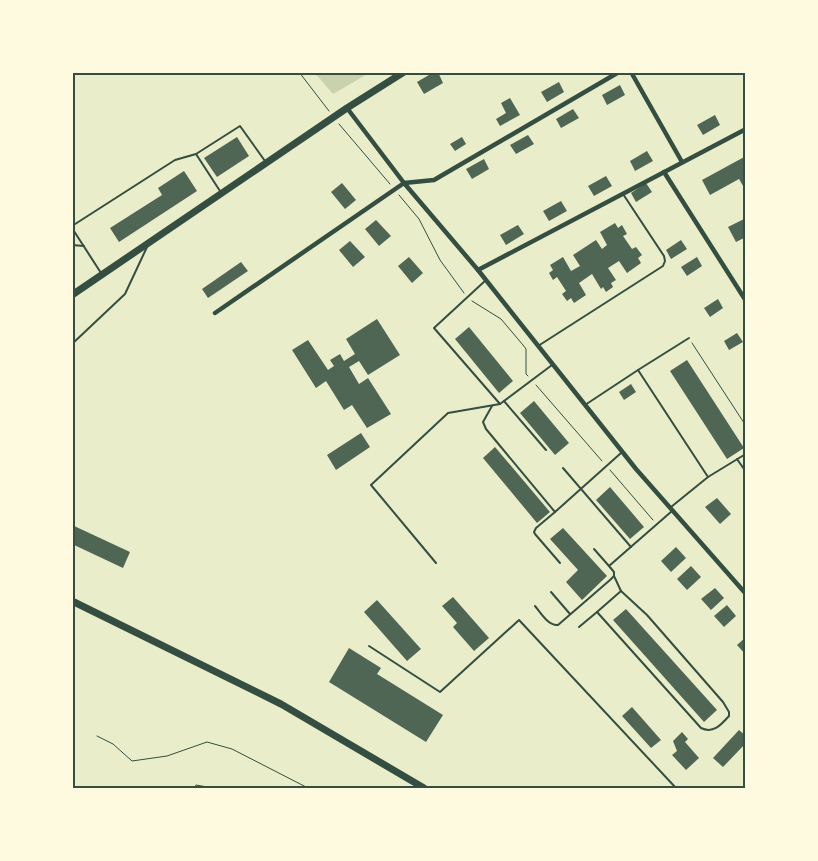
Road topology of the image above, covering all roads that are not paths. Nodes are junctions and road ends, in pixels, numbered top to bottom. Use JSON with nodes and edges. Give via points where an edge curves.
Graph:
{"nodes":[{"id":1,"x":404,"y":72,"type":"edge"},
{"id":2,"x":619,"y":72,"type":"edge"},
{"id":3,"x":631,"y":72,"type":"edge"},
{"id":4,"x":347,"y":108,"type":"junction"},
{"id":5,"x":746,"y":129,"type":"edge"},
{"id":6,"x":196,"y":154,"type":"junction"},
{"id":7,"x":682,"y":162,"type":"junction"},
{"id":8,"x":266,"y":164,"type":"junction"},
{"id":9,"x":664,"y":172,"type":"junction"},
{"id":10,"x":404,"y":183,"type":"junction"},
{"id":11,"x":623,"y":193,"type":"junction"},
{"id":12,"x":222,"y":194,"type":"junction"},
{"id":13,"x":72,"y":227,"type":"edge"},
{"id":14,"x":72,"y":245,"type":"edge"},
{"id":15,"x":148,"y":245,"type":"junction"},
{"id":16,"x":84,"y":246,"type":"junction"},
{"id":17,"x":478,"y":270,"type":"junction"},
{"id":18,"x":103,"y":275,"type":"junction"},
{"id":19,"x":486,"y":280,"type":"junction"},
{"id":20,"x":72,"y":295,"type":"edge"},
{"id":21,"x":746,"y":301,"type":"edge"},
{"id":22,"x":215,"y":313,"type":"dead end"},
{"id":23,"x":689,"y":338,"type":"road end"},
{"id":24,"x":72,"y":344,"type":"edge"},
{"id":25,"x":538,"y":346,"type":"junction"},
{"id":26,"x":553,"y":364,"type":"junction"},
{"id":27,"x":638,"y":370,"type":"junction"},
{"id":28,"x":504,"y":401,"type":"junction"},
{"id":29,"x":500,"y":404,"type":"junction"},
{"id":30,"x":585,"y":405,"type":"junction"},
{"id":31,"x":492,"y":406,"type":"junction"},
{"id":32,"x":546,"y":450,"type":"dead end"},
{"id":33,"x":623,"y":452,"type":"junction"},
{"id":34,"x":744,"y":454,"type":"dead end"},
{"id":35,"x":736,"y":458,"type":"junction"},
{"id":36,"x":563,"y":468,"type":"dead end"},
{"id":37,"x":746,"y":472,"type":"edge"},
{"id":38,"x":708,"y":477,"type":"junction"},
{"id":39,"x":581,"y":489,"type":"junction"},
{"id":40,"x":671,"y":509,"type":"junction"},
{"id":41,"x":555,"y":512,"type":"junction"},
{"id":42,"x":631,"y":547,"type":"junction"},
{"id":43,"x":594,"y":549,"type":"dead end"},
{"id":44,"x":436,"y":563,"type":"dead end"},
{"id":45,"x":560,"y":563,"type":"dead end"},
{"id":46,"x":609,"y":566,"type":"junction"},
{"id":47,"x":614,"y":576,"type":"junction"},
{"id":48,"x":621,"y":591,"type":"junction"},
{"id":49,"x":551,"y":592,"type":"dead end"},
{"id":50,"x":746,"y":594,"type":"edge"},
{"id":51,"x":72,"y":601,"type":"edge"},
{"id":52,"x":535,"y":606,"type":"dead end"},
{"id":53,"x":597,"y":612,"type":"junction"},
{"id":54,"x":570,"y":614,"type":"junction"},
{"id":55,"x":579,"y":626,"type":"dead end"},
{"id":56,"x":368,"y":646,"type":"dead end"},
{"id":57,"x":424,"y":788,"type":"edge"},
{"id":58,"x":676,"y":788,"type":"edge"}],
"edges":[{"from":1,"to":4,"type":"main road"},
{"from":2,"to":10,"type":"street","via":[[434,180]]},
{"from":3,"to":7,"type":"street"},
{"from":4,"to":8,"type":"main road"},
{"from":4,"to":10,"type":"street"},
{"from":5,"to":7,"type":"street"},
{"from":6,"to":8,"type":"lane","via":[[240,126]]},
{"from":6,"to":12,"type":"lane"},
{"from":6,"to":13,"type":"lane","via":[[175,160]]},
{"from":7,"to":9,"type":"street"},
{"from":8,"to":12,"type":"main road"},
{"from":9,"to":11,"type":"street"},
{"from":9,"to":21,"type":"street"},
{"from":10,"to":17,"type":"street"},
{"from":10,"to":22,"type":"street"},
{"from":11,"to":17,"type":"street"},
{"from":11,"to":25,"type":"lane","via":[[664,256],[663,266]]},
{"from":12,"to":15,"type":"main road"},
{"from":13,"to":16,"type":"lane"},
{"from":14,"to":16,"type":"lane"},
{"from":15,"to":18,"type":"main road"},
{"from":15,"to":24,"type":"lane","via":[[125,294]]},
{"from":16,"to":18,"type":"lane"},
{"from":17,"to":19,"type":"street"},
{"from":18,"to":20,"type":"main road"},
{"from":19,"to":25,"type":"street"},
{"from":19,"to":29,"type":"lane","via":[[434,328]]},
{"from":23,"to":27,"type":"lane"},
{"from":25,"to":26,"type":"street"},
{"from":26,"to":28,"type":"lane"},
{"from":26,"to":30,"type":"street"},
{"from":27,"to":30,"type":"lane"},
{"from":27,"to":38,"type":"lane"},
{"from":28,"to":29,"type":"lane"},
{"from":28,"to":32,"type":"lane"},
{"from":29,"to":31,"type":"lane"},
{"from":30,"to":33,"type":"street"},
{"from":31,"to":41,"type":"lane","via":[[483,422],[486,430]]},
{"from":31,"to":44,"type":"lane","via":[[448,413],[371,484]]},
{"from":33,"to":39,"type":"lane"},
{"from":33,"to":40,"type":"street"},
{"from":34,"to":35,"type":"lane"},
{"from":35,"to":37,"type":"lane"},
{"from":35,"to":38,"type":"lane"},
{"from":36,"to":39,"type":"lane"},
{"from":38,"to":40,"type":"lane"},
{"from":39,"to":41,"type":"lane"},
{"from":39,"to":42,"type":"lane"},
{"from":40,"to":42,"type":"lane"},
{"from":40,"to":50,"type":"street"},
{"from":41,"to":45,"type":"lane","via":[[534,532]]},
{"from":42,"to":46,"type":"lane"},
{"from":43,"to":46,"type":"lane"},
{"from":46,"to":47,"type":"lane"},
{"from":47,"to":48,"type":"lane"},
{"from":47,"to":54,"type":"lane"},
{"from":48,"to":53,"type":"lane"},
{"from":48,"to":53,"type":"lane","via":[[647,615],[723,702],[729,712],[726,719],[713,730],[701,728]]},
{"from":49,"to":54,"type":"lane"},
{"from":51,"to":57,"type":"main road","via":[[281,704]]},
{"from":52,"to":54,"type":"lane","via":[[555,626]]},
{"from":53,"to":55,"type":"lane"},
{"from":56,"to":58,"type":"lane","via":[[440,692],[519,620]]}]}
